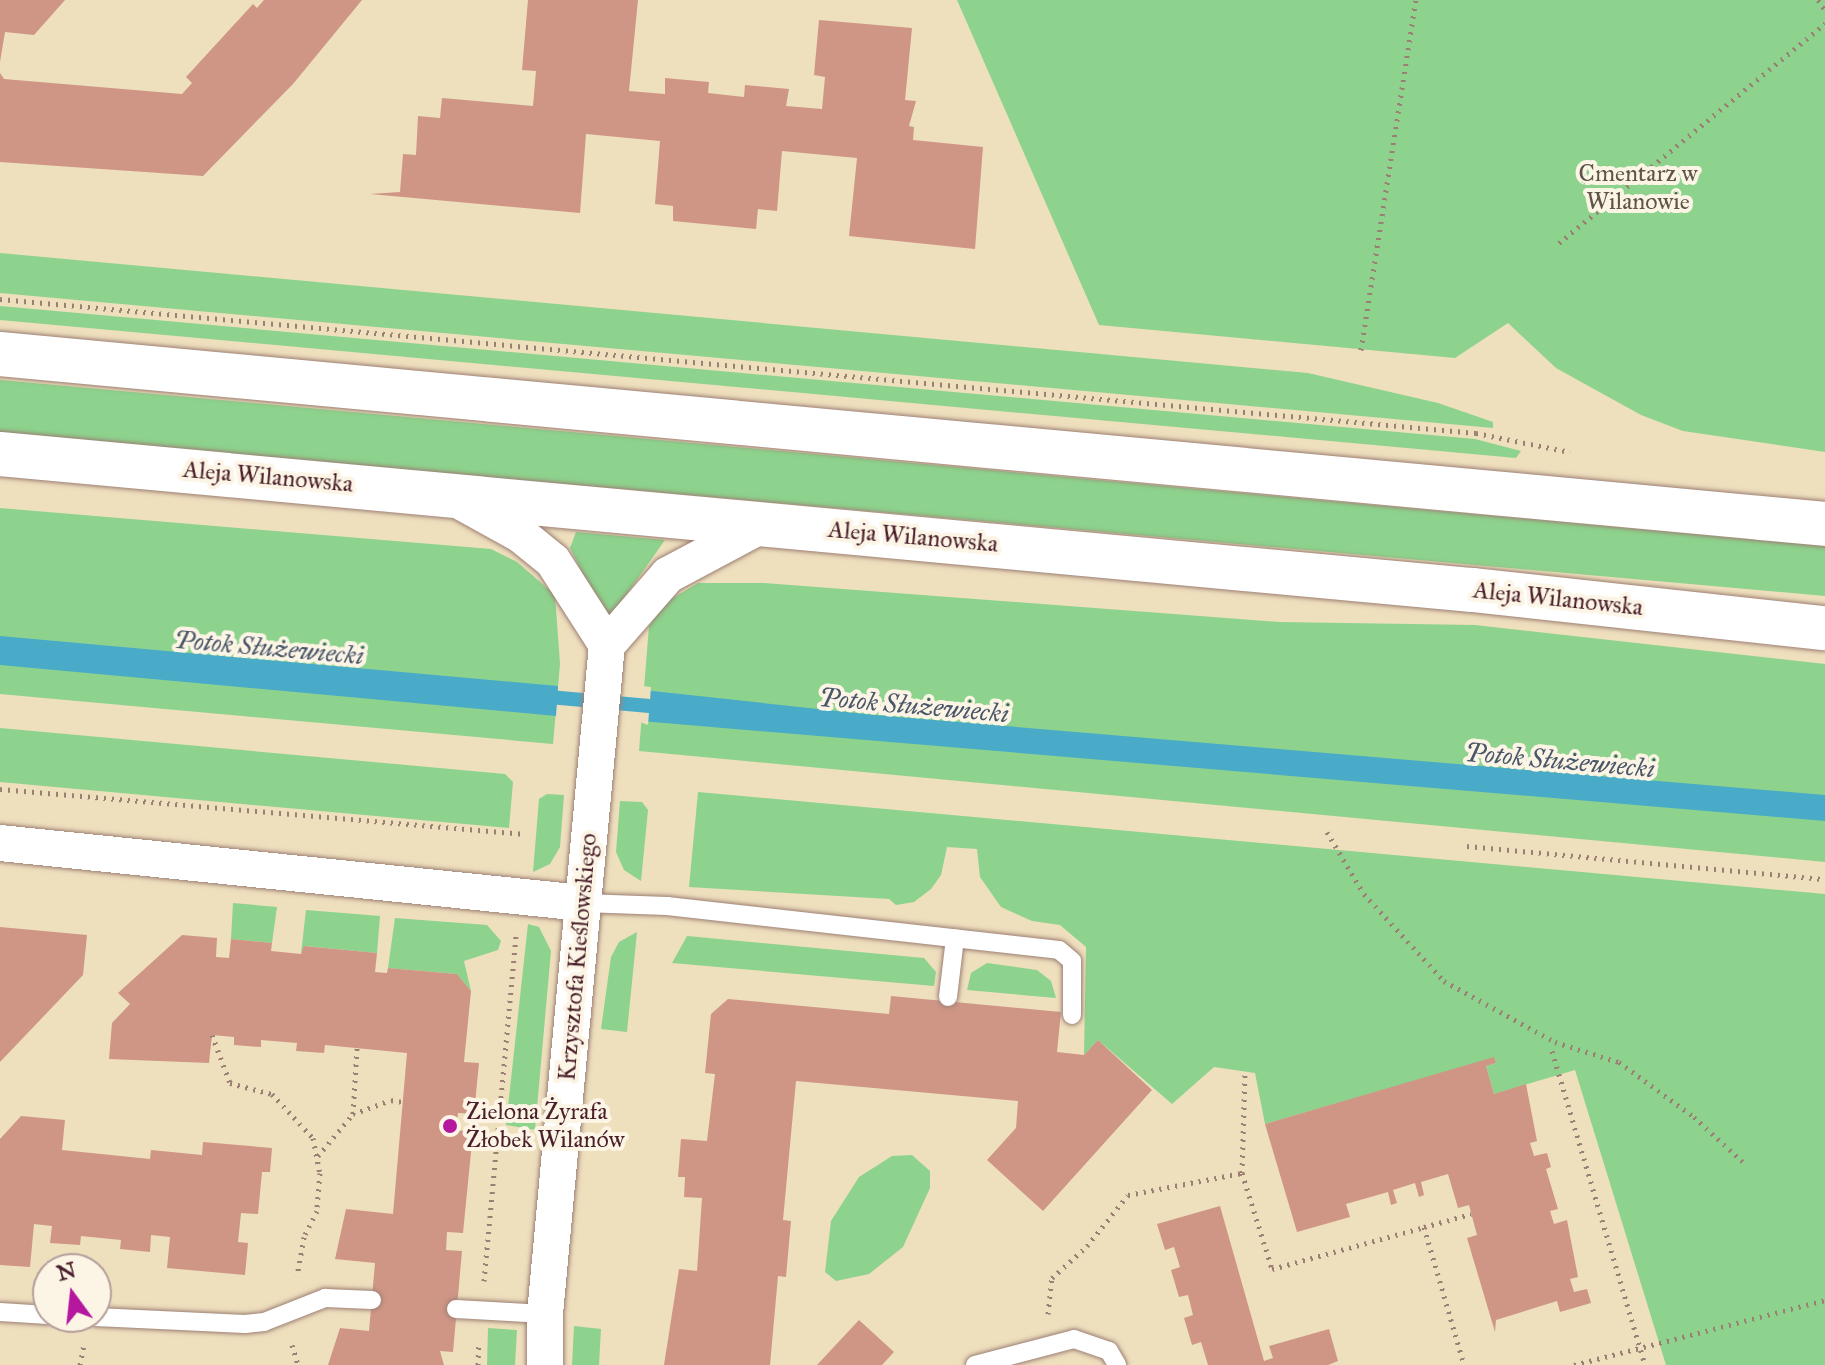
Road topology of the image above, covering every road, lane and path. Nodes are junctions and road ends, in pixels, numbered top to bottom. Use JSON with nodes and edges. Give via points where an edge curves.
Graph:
{"nodes":[{"id":1,"x":1416,"y":0,"type":"edge"},
{"id":2,"x":1818,"y":0,"type":"edge"},
{"id":3,"x":1825,"y":10,"type":"edge"},
{"id":4,"x":1825,"y":24,"type":"edge"},
{"id":5,"x":1559,"y":243,"type":"dead end"},
{"id":6,"x":0,"y":299,"type":"edge"},
{"id":7,"x":1361,"y":350,"type":"dead end"},
{"id":8,"x":0,"y":354,"type":"edge"},
{"id":9,"x":0,"y":454,"type":"edge"},
{"id":10,"x":1584,"y":455,"type":"dead end"},
{"id":11,"x":448,"y":494,"type":"junction"},
{"id":12,"x":766,"y":523,"type":"junction"},
{"id":13,"x":1825,"y":524,"type":"edge"},
{"id":14,"x":1825,"y":628,"type":"edge"},
{"id":15,"x":606,"y":656,"type":"junction"},
{"id":16,"x":0,"y":789,"type":"edge"},
{"id":17,"x":1327,"y":832,"type":"dead end"},
{"id":18,"x":525,"y":834,"type":"dead end"},
{"id":19,"x":0,"y":843,"type":"edge"},
{"id":20,"x":1467,"y":846,"type":"dead end"},
{"id":21,"x":1825,"y":879,"type":"edge"},
{"id":22,"x":583,"y":903,"type":"junction"},
{"id":23,"x":518,"y":923,"type":"dead end"},
{"id":24,"x":955,"y":938,"type":"junction"},
{"id":25,"x":948,"y":997,"type":"dead end"},
{"id":26,"x":1072,"y":1015,"type":"dead end"},
{"id":27,"x":212,"y":1035,"type":"dead end"},
{"id":28,"x":357,"y":1048,"type":"dead end"},
{"id":29,"x":1552,"y":1051,"type":"dead end"},
{"id":30,"x":1245,"y":1072,"type":"dead end"},
{"id":31,"x":402,"y":1102,"type":"dead end"},
{"id":32,"x":353,"y":1114,"type":"junction"},
{"id":33,"x":317,"y":1157,"type":"junction"},
{"id":34,"x":1744,"y":1163,"type":"dead end"},
{"id":35,"x":1242,"y":1173,"type":"junction"},
{"id":36,"x":1471,"y":1214,"type":"dead end"},
{"id":37,"x":1424,"y":1227,"type":"junction"},
{"id":38,"x":372,"y":1300,"type":"dead end"},
{"id":39,"x":1825,"y":1300,"type":"edge"},
{"id":40,"x":301,"y":1304,"type":"junction"},
{"id":41,"x":456,"y":1309,"type":"dead end"},
{"id":42,"x":481,"y":1311,"type":"junction"},
{"id":43,"x":0,"y":1312,"type":"edge"},
{"id":44,"x":32,"y":1314,"type":"edge"},
{"id":45,"x":545,"y":1314,"type":"junction"},
{"id":46,"x":112,"y":1318,"type":"edge"},
{"id":47,"x":1045,"y":1343,"type":"junction"},
{"id":48,"x":1639,"y":1347,"type":"junction"},
{"id":49,"x":478,"y":1365,"type":"edge"},
{"id":50,"x":545,"y":1365,"type":"edge"},
{"id":51,"x":975,"y":1365,"type":"edge"},
{"id":52,"x":1117,"y":1365,"type":"edge"},
{"id":53,"x":1464,"y":1365,"type":"edge"},
{"id":54,"x":1574,"y":1365,"type":"edge"},
{"id":55,"x":1645,"y":1365,"type":"edge"}],
"edges":[{"from":1,"to":7,"type":"path"},
{"from":2,"to":3,"type":"path"},
{"from":4,"to":5,"type":"path"},
{"from":6,"to":10,"type":"path","via":[[1476,433]]},
{"from":8,"to":13,"type":"main road"},
{"from":9,"to":11,"type":"main road","name":"Aleja Wilanowska"},
{"from":11,"to":12,"type":"main road","name":"Aleja Wilanowska"},
{"from":11,"to":15,"type":"street","via":[[521,535],[553,561]]},
{"from":12,"to":14,"type":"main road","name":"Aleja Wilanowska"},
{"from":12,"to":15,"type":"street","via":[[668,575]]},
{"from":15,"to":22,"type":"street","name":"Krzysztofa Kieślowskiego"},
{"from":16,"to":18,"type":"path"},
{"from":17,"to":34,"type":"path","via":[[1364,894],[1444,981],[1555,1042],[1619,1062],[1694,1117]]},
{"from":19,"to":22,"type":"street"},
{"from":20,"to":21,"type":"path"},
{"from":22,"to":24,"type":"lane","via":[[667,906]]},
{"from":22,"to":45,"type":"street","name":"Krzysztofa Kieślowskiego"},
{"from":23,"to":42,"type":"path"},
{"from":24,"to":25,"type":"lane"},
{"from":24,"to":26,"type":"lane","via":[[1067,954],[1073,970]]},
{"from":27,"to":33,"type":"path","via":[[230,1083],[272,1094],[313,1138]]},
{"from":28,"to":32,"type":"path"},
{"from":29,"to":48,"type":"path"},
{"from":30,"to":35,"type":"path"},
{"from":31,"to":32,"type":"path","via":[[391,1100]]},
{"from":32,"to":33,"type":"path"},
{"from":33,"to":40,"type":"path","via":[[317,1211],[296,1272]]},
{"from":35,"to":37,"type":"path","via":[[1272,1269]]},
{"from":35,"to":47,"type":"path","via":[[1128,1195],[1087,1246],[1052,1278]]},
{"from":36,"to":37,"type":"path"},
{"from":37,"to":53,"type":"path"},
{"from":38,"to":40,"type":"lane","via":[[325,1298]]},
{"from":39,"to":48,"type":"path"},
{"from":40,"to":46,"type":"lane","via":[[264,1322],[245,1324]]},
{"from":41,"to":42,"type":"lane"},
{"from":42,"to":45,"type":"lane"},
{"from":42,"to":49,"type":"path"},
{"from":43,"to":44,"type":"lane"},
{"from":45,"to":50,"type":"street","name":"Krzysztofa Kieślowskiego"},
{"from":47,"to":51,"type":"lane"},
{"from":47,"to":52,"type":"lane","via":[[1074,1339],[1109,1351]]},
{"from":48,"to":54,"type":"path"},
{"from":48,"to":55,"type":"path"}]}
